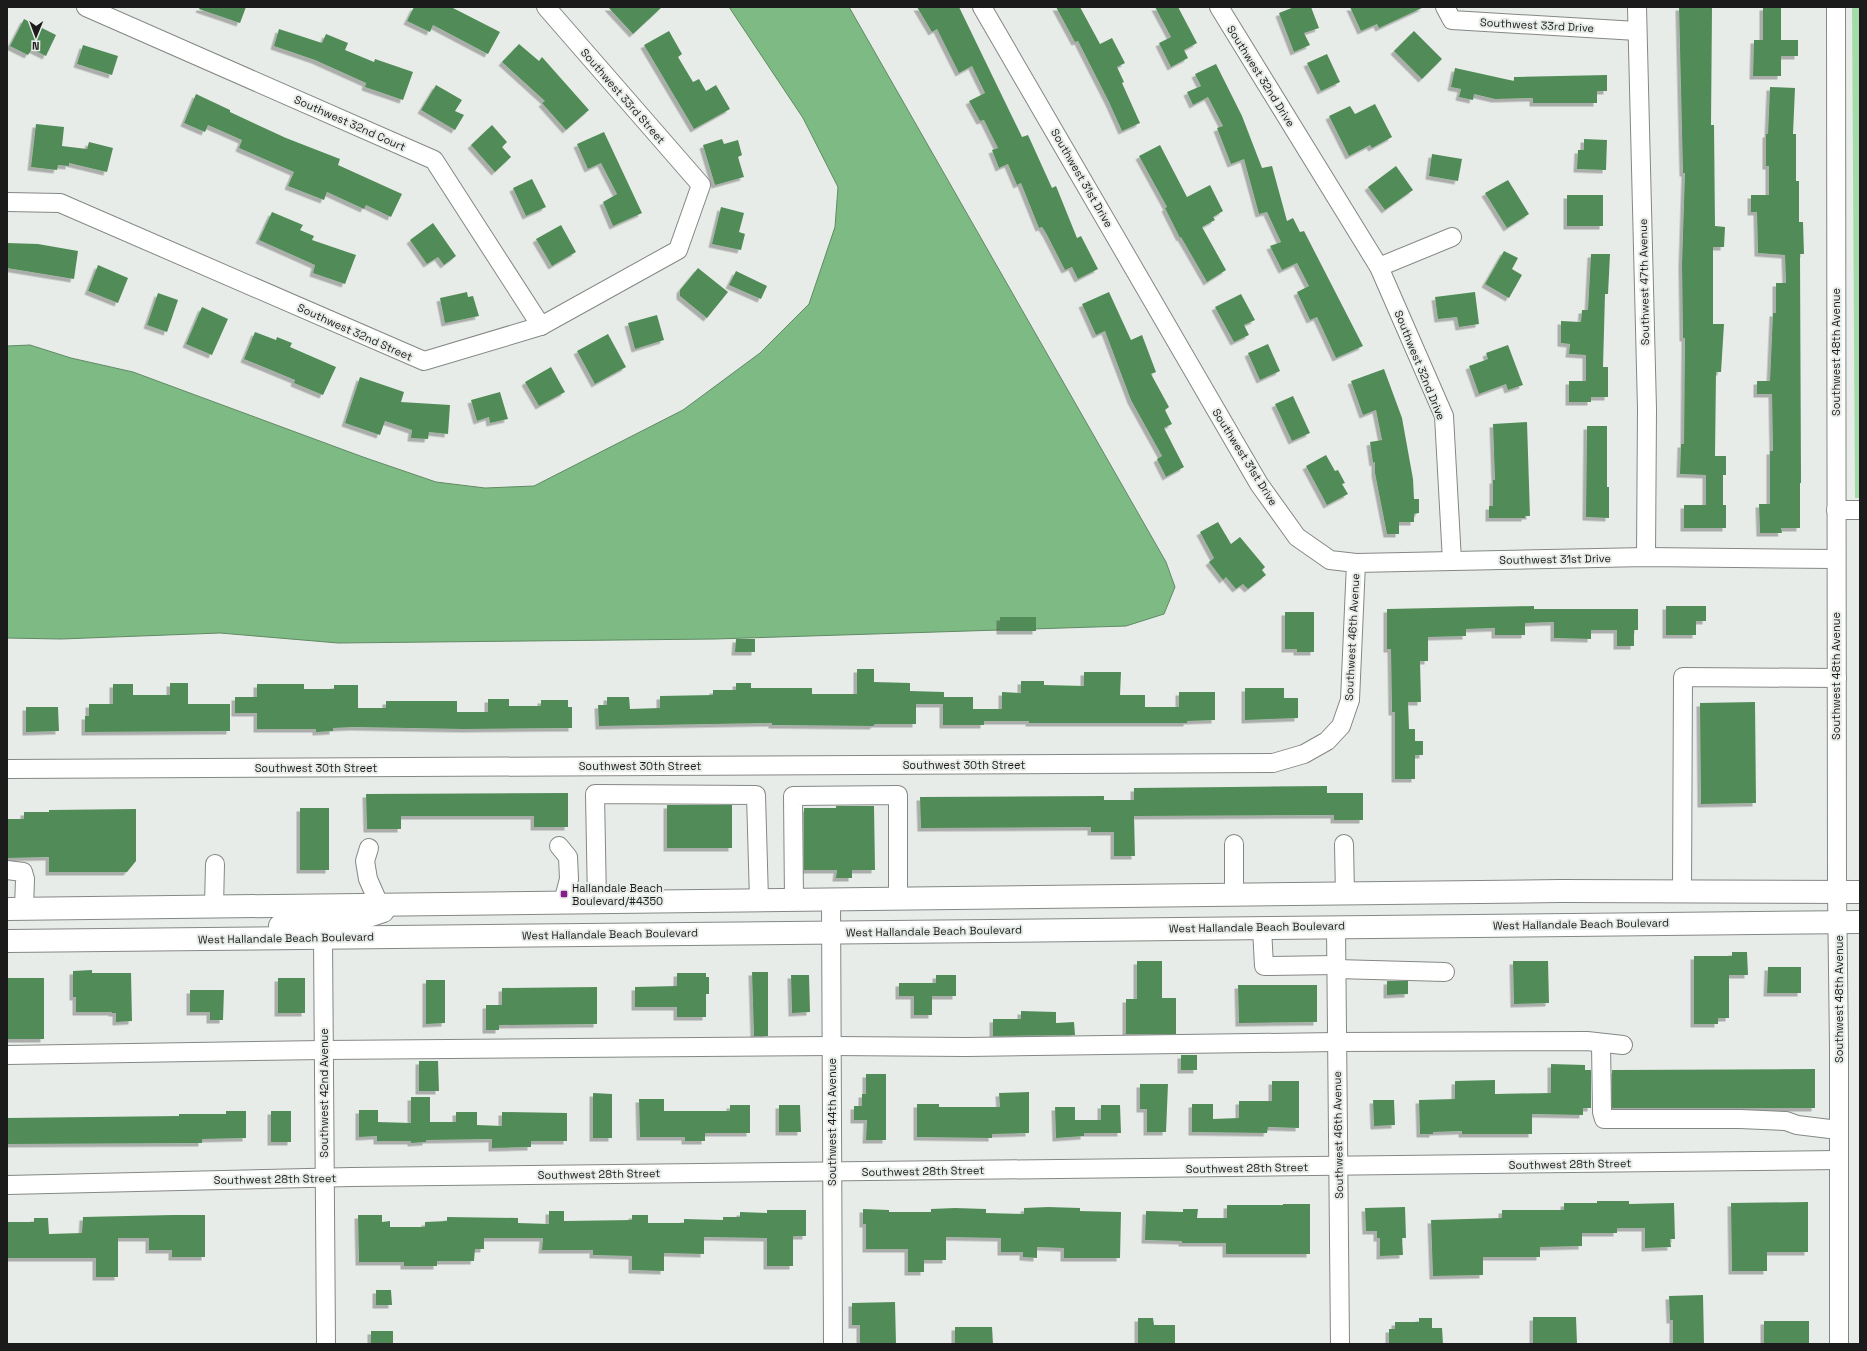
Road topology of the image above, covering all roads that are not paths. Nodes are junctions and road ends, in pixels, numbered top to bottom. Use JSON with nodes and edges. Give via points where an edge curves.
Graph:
{"nodes":[{"id":1,"x":86,"y":7,"type":"edge"},
{"id":2,"x":546,"y":7,"type":"edge"},
{"id":3,"x":982,"y":7,"type":"edge"},
{"id":4,"x":1219,"y":7,"type":"edge"},
{"id":5,"x":1445,"y":7,"type":"edge"},
{"id":6,"x":1637,"y":7,"type":"edge"},
{"id":7,"x":1836,"y":7,"type":"edge"},
{"id":8,"x":1637,"y":31,"type":"junction"},
{"id":9,"x":701,"y":185,"type":"joint"},
{"id":10,"x":7,"y":202,"type":"edge"},
{"id":11,"x":1452,"y":237,"type":"dead end"},
{"id":12,"x":1380,"y":267,"type":"junction"},
{"id":13,"x":541,"y":326,"type":"junction"},
{"id":14,"x":1836,"y":510,"type":"junction"},
{"id":15,"x":1860,"y":510,"type":"edge"},
{"id":16,"x":1646,"y":558,"type":"junction"},
{"id":17,"x":1836,"y":559,"type":"junction"},
{"id":18,"x":1452,"y":561,"type":"junction"},
{"id":19,"x":1356,"y":563,"type":"junction"},
{"id":20,"x":1836,"y":678,"type":"junction"},
{"id":21,"x":1273,"y":763,"type":"joint"},
{"id":22,"x":7,"y":769,"type":"edge"},
{"id":23,"x":1234,"y":844,"type":"dead end"},
{"id":24,"x":1344,"y":844,"type":"dead end"},
{"id":25,"x":559,"y":846,"type":"dead end"},
{"id":26,"x":369,"y":848,"type":"dead end"},
{"id":27,"x":215,"y":864,"type":"dead end"},
{"id":28,"x":7,"y":870,"type":"edge"},
{"id":29,"x":1526,"y":892,"type":"junction"},
{"id":30,"x":1682,"y":892,"type":"junction"},
{"id":31,"x":1837,"y":892,"type":"junction"},
{"id":32,"x":1860,"y":892,"type":"edge"},
{"id":33,"x":1338,"y":895,"type":"junction"},
{"id":34,"x":1234,"y":896,"type":"junction"},
{"id":35,"x":831,"y":899,"type":"junction"},
{"id":36,"x":898,"y":899,"type":"junction"},
{"id":37,"x":759,"y":900,"type":"junction"},
{"id":38,"x":794,"y":900,"type":"junction"},
{"id":39,"x":563,"y":902,"type":"junction"},
{"id":40,"x":597,"y":902,"type":"junction"},
{"id":41,"x":412,"y":903,"type":"junction"},
{"id":42,"x":348,"y":904,"type":"junction"},
{"id":43,"x":379,"y":904,"type":"junction"},
{"id":44,"x":214,"y":906,"type":"junction"},
{"id":45,"x":15,"y":909,"type":"edge"},
{"id":46,"x":1838,"y":922,"type":"junction"},
{"id":47,"x":1860,"y":922,"type":"edge"},
{"id":48,"x":1336,"y":927,"type":"junction"},
{"id":49,"x":1170,"y":928,"type":"junction"},
{"id":50,"x":1262,"y":928,"type":"junction"},
{"id":51,"x":831,"y":932,"type":"junction"},
{"id":52,"x":323,"y":938,"type":"junction"},
{"id":53,"x":158,"y":939,"type":"junction"},
{"id":54,"x":7,"y":941,"type":"edge"},
{"id":55,"x":1336,"y":967,"type":"junction"},
{"id":56,"x":1445,"y":972,"type":"dead end"},
{"id":57,"x":1336,"y":1042,"type":"junction"},
{"id":58,"x":1601,"y":1043,"type":"junction"},
{"id":59,"x":1623,"y":1045,"type":"dead end"},
{"id":60,"x":832,"y":1046,"type":"junction"},
{"id":61,"x":324,"y":1050,"type":"junction"},
{"id":62,"x":7,"y":1054,"type":"edge"},
{"id":63,"x":1838,"y":1130,"type":"junction"},
{"id":64,"x":1838,"y":1160,"type":"junction"},
{"id":65,"x":1338,"y":1167,"type":"junction"},
{"id":66,"x":832,"y":1172,"type":"junction"},
{"id":67,"x":324,"y":1178,"type":"junction"},
{"id":68,"x":7,"y":1185,"type":"edge"},
{"id":69,"x":326,"y":1344,"type":"edge"},
{"id":70,"x":833,"y":1344,"type":"edge"},
{"id":71,"x":1340,"y":1344,"type":"edge"},
{"id":72,"x":1839,"y":1344,"type":"edge"}],
"edges":[{"from":1,"to":13,"type":"street","name":"Southwest 32nd Court","via":[[434,160]]},
{"from":2,"to":9,"type":"street","name":"Southwest 33rd Street"},
{"from":3,"to":19,"type":"street","name":"Southwest 31st Drive","via":[[1259,484],[1297,537],[1330,560]]},
{"from":4,"to":12,"type":"street","name":"Southwest 32nd Drive"},
{"from":5,"to":8,"type":"street","name":"Southwest 33rd Drive","via":[[1452,20]]},
{"from":6,"to":8,"type":"street","name":"Southwest 47th Avenue"},
{"from":7,"to":14,"type":"street","name":"Southwest 48th Avenue"},
{"from":8,"to":16,"type":"street","name":"Southwest 47th Avenue","via":[[1647,409]]},
{"from":9,"to":13,"type":"street","name":"Southwest 32nd Street","via":[[678,250]]},
{"from":10,"to":13,"type":"street","name":"Southwest 32nd Street","via":[[60,203],[424,361]]},
{"from":11,"to":12,"type":"street"},
{"from":12,"to":18,"type":"street","name":"Southwest 32nd Drive","via":[[1444,416]]},
{"from":14,"to":15,"type":"street"},
{"from":14,"to":17,"type":"street","name":"Southwest 48th Avenue"},
{"from":16,"to":17,"type":"street","name":"Southwest 31st Drive"},
{"from":16,"to":18,"type":"street","name":"Southwest 31st Drive"},
{"from":17,"to":20,"type":"street","name":"Southwest 48th Avenue"},
{"from":18,"to":19,"type":"street","name":"Southwest 31st Drive"},
{"from":19,"to":21,"type":"street","name":"Southwest 46th Avenue","via":[[1350,700],[1341,726],[1327,741],[1304,754]]},
{"from":20,"to":30,"type":"street","via":[[1683,677]]},
{"from":20,"to":31,"type":"street","name":"Southwest 48th Avenue"},
{"from":21,"to":22,"type":"street","name":"Southwest 30th Street"},
{"from":23,"to":34,"type":"street"},
{"from":24,"to":33,"type":"street"},
{"from":25,"to":39,"type":"street","via":[[568,857],[569,879]]},
{"from":26,"to":43,"type":"street","via":[[365,861],[368,878]]},
{"from":27,"to":44,"type":"street"},
{"from":28,"to":45,"type":"street","via":[[23,872],[25,880]]},
{"from":29,"to":30,"type":"main road"},
{"from":29,"to":33,"type":"main road"},
{"from":29,"to":48,"type":"main road","via":[[1489,907],[1374,908]]},
{"from":30,"to":31,"type":"main road"},
{"from":31,"to":32,"type":"main road"},
{"from":31,"to":46,"type":"street","name":"Southwest 48th Avenue"},
{"from":33,"to":34,"type":"main road"},
{"from":33,"to":49,"type":"main road","via":[[1305,913],[1196,914]]},
{"from":34,"to":36,"type":"main road"},
{"from":35,"to":36,"type":"main road"},
{"from":35,"to":38,"type":"main road"},
{"from":35,"to":51,"type":"street","name":"Southwest 44th Avenue"},
{"from":36,"to":38,"type":"street","via":[[898,795],[793,796]]},
{"from":37,"to":38,"type":"main road"},
{"from":37,"to":40,"type":"main road"},
{"from":37,"to":40,"type":"street","via":[[756,795],[595,794]]},
{"from":39,"to":40,"type":"main road"},
{"from":39,"to":41,"type":"main road"},
{"from":41,"to":43,"type":"main road"},
{"from":41,"to":52,"type":"main road","via":[[338,926]]},
{"from":42,"to":43,"type":"main road"},
{"from":42,"to":44,"type":"main road"},
{"from":42,"to":53,"type":"main road","via":[[309,923]]},
{"from":44,"to":45,"type":"main road"},
{"from":46,"to":47,"type":"main road","name":"West Hallandale Beach Boulevard"},
{"from":46,"to":48,"type":"main road","name":"West Hallandale Beach Boulevard"},
{"from":46,"to":63,"type":"street","name":"Southwest 48th Avenue"},
{"from":48,"to":50,"type":"main road","name":"West Hallandale Beach Boulevard"},
{"from":48,"to":55,"type":"street","name":"Southwest 46th Avenue"},
{"from":49,"to":50,"type":"main road","name":"West Hallandale Beach Boulevard"},
{"from":49,"to":51,"type":"main road","name":"West Hallandale Beach Boulevard"},
{"from":50,"to":55,"type":"street","via":[[1264,966]]},
{"from":51,"to":52,"type":"main road","name":"West Hallandale Beach Boulevard"},
{"from":51,"to":60,"type":"street","name":"Southwest 44th Avenue"},
{"from":52,"to":53,"type":"main road","name":"West Hallandale Beach Boulevard"},
{"from":52,"to":61,"type":"street","name":"Southwest 42nd Avenue"},
{"from":53,"to":54,"type":"main road","name":"West Hallandale Beach Boulevard"},
{"from":55,"to":56,"type":"street"},
{"from":55,"to":57,"type":"street","name":"Southwest 46th Avenue"},
{"from":57,"to":58,"type":"street"},
{"from":57,"to":60,"type":"street","via":[[967,1047]]},
{"from":57,"to":65,"type":"street","name":"Southwest 46th Avenue"},
{"from":58,"to":59,"type":"street"},
{"from":58,"to":63,"type":"street","via":[[1604,1119],[1786,1121],[1797,1125]]},
{"from":60,"to":61,"type":"street"},
{"from":60,"to":66,"type":"street","name":"Southwest 44th Avenue"},
{"from":61,"to":62,"type":"street"},
{"from":61,"to":67,"type":"street","name":"Southwest 42nd Avenue"},
{"from":63,"to":64,"type":"street","name":"Southwest 48th Avenue"},
{"from":64,"to":65,"type":"street","name":"Southwest 28th Street"},
{"from":64,"to":72,"type":"street","name":"Southwest 48th Avenue"},
{"from":65,"to":66,"type":"street","name":"Southwest 28th Street"},
{"from":65,"to":71,"type":"street","name":"Southwest 46th Avenue"},
{"from":66,"to":67,"type":"street","name":"Southwest 28th Street"},
{"from":66,"to":70,"type":"street","name":"Southwest 44th Avenue"},
{"from":67,"to":68,"type":"street","name":"Southwest 28th Street"},
{"from":67,"to":69,"type":"street","name":"Southwest 42nd Avenue"}]}
